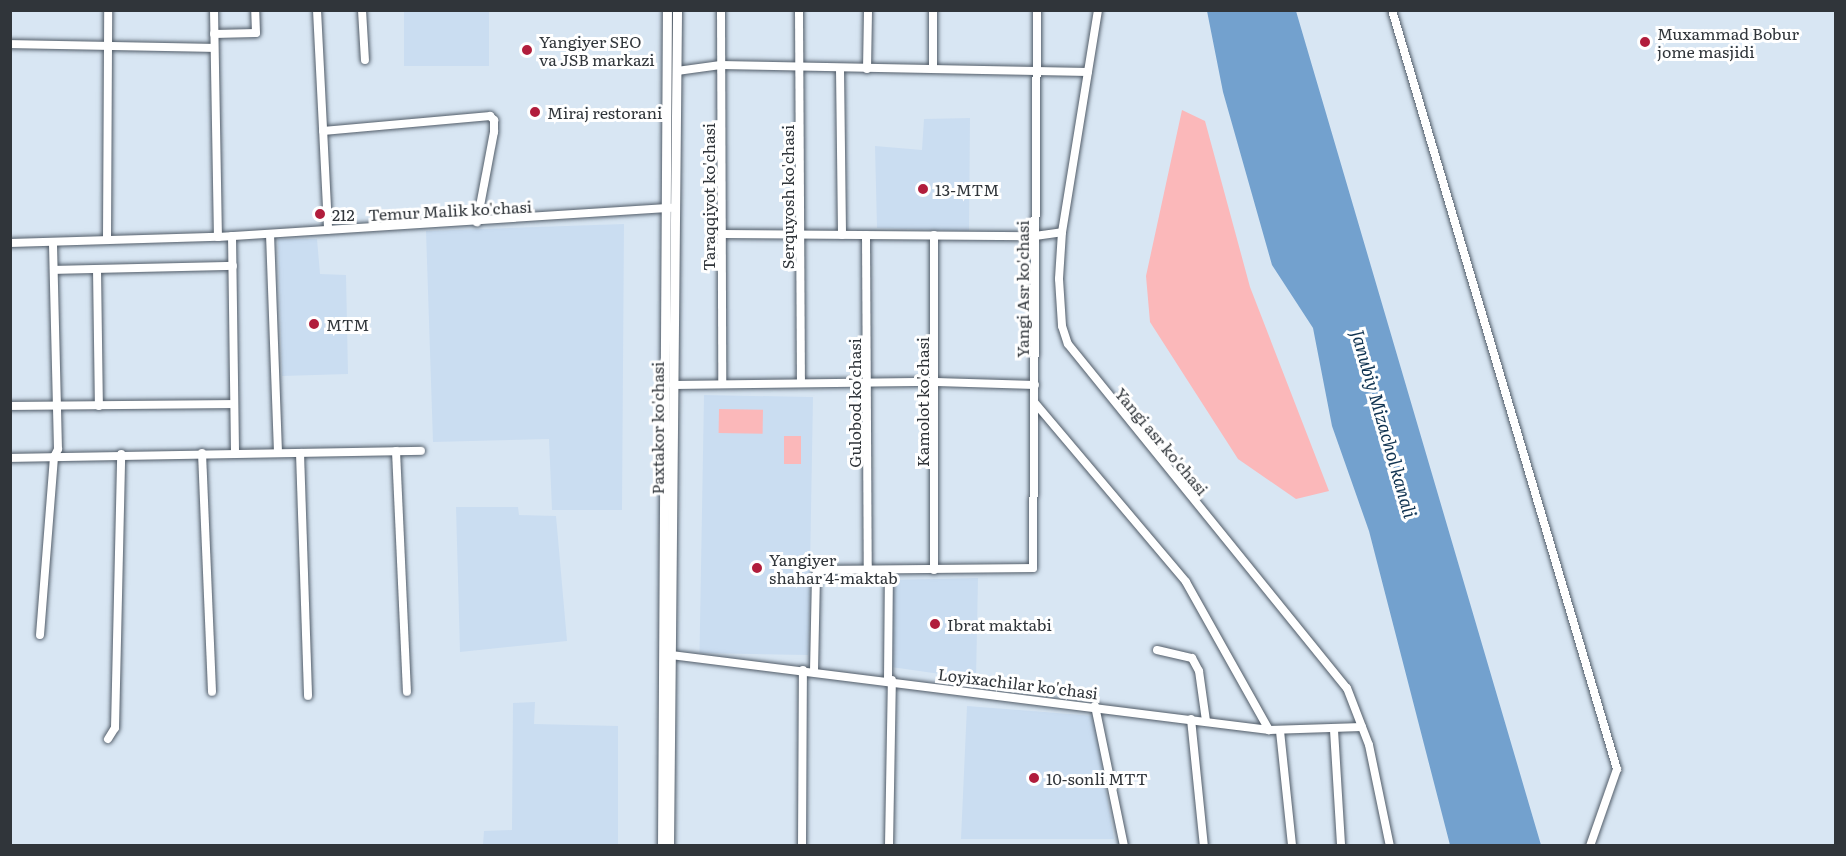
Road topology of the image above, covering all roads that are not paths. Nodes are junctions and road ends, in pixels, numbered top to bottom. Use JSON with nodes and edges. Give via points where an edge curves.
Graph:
{"nodes":[{"id":1,"x":108,"y":10,"type":"edge"},
{"id":2,"x":214,"y":10,"type":"edge"},
{"id":3,"x":255,"y":10,"type":"edge"},
{"id":4,"x":317,"y":10,"type":"edge"},
{"id":5,"x":362,"y":10,"type":"edge"},
{"id":6,"x":667,"y":10,"type":"edge"},
{"id":7,"x":677,"y":10,"type":"edge"},
{"id":8,"x":721,"y":10,"type":"edge"},
{"id":9,"x":799,"y":10,"type":"edge"},
{"id":10,"x":868,"y":10,"type":"edge"},
{"id":11,"x":933,"y":10,"type":"edge"},
{"id":12,"x":1037,"y":10,"type":"edge"},
{"id":13,"x":1098,"y":10,"type":"edge"},
{"id":14,"x":1392,"y":10,"type":"edge"},
{"id":15,"x":214,"y":34,"type":"junction"},
{"id":16,"x":10,"y":44,"type":"edge"},
{"id":17,"x":109,"y":46,"type":"junction"},
{"id":18,"x":214,"y":48,"type":"junction"},
{"id":19,"x":365,"y":60,"type":"dead end"},
{"id":20,"x":721,"y":65,"type":"junction"},
{"id":21,"x":800,"y":68,"type":"junction"},
{"id":22,"x":840,"y":69,"type":"junction"},
{"id":23,"x":867,"y":69,"type":"junction"},
{"id":24,"x":933,"y":69,"type":"junction"},
{"id":25,"x":1037,"y":70,"type":"junction"},
{"id":26,"x":677,"y":71,"type":"junction"},
{"id":27,"x":1088,"y":72,"type":"junction"},
{"id":28,"x":323,"y":131,"type":"junction"},
{"id":29,"x":670,"y":208,"type":"junction"},
{"id":30,"x":477,"y":222,"type":"junction"},
{"id":31,"x":328,"y":230,"type":"junction"},
{"id":32,"x":1062,"y":232,"type":"junction"},
{"id":33,"x":270,"y":234,"type":"junction"},
{"id":34,"x":722,"y":234,"type":"junction"},
{"id":35,"x":842,"y":235,"type":"junction"},
{"id":36,"x":866,"y":235,"type":"junction"},
{"id":37,"x":934,"y":235,"type":"junction"},
{"id":38,"x":232,"y":236,"type":"junction"},
{"id":39,"x":801,"y":236,"type":"junction"},
{"id":40,"x":1035,"y":236,"type":"junction"},
{"id":41,"x":218,"y":237,"type":"junction"},
{"id":42,"x":107,"y":238,"type":"junction"},
{"id":43,"x":53,"y":242,"type":"junction"},
{"id":44,"x":10,"y":243,"type":"edge"},
{"id":45,"x":233,"y":266,"type":"junction"},
{"id":46,"x":97,"y":269,"type":"junction"},
{"id":47,"x":54,"y":270,"type":"junction"},
{"id":48,"x":868,"y":382,"type":"junction"},
{"id":49,"x":936,"y":382,"type":"junction"},
{"id":50,"x":801,"y":383,"type":"junction"},
{"id":51,"x":722,"y":384,"type":"junction"},
{"id":52,"x":673,"y":385,"type":"junction"},
{"id":53,"x":1035,"y":385,"type":"junction"},
{"id":54,"x":1035,"y":403,"type":"junction"},
{"id":55,"x":234,"y":404,"type":"junction"},
{"id":56,"x":10,"y":406,"type":"edge"},
{"id":57,"x":57,"y":406,"type":"junction"},
{"id":58,"x":99,"y":406,"type":"junction"},
{"id":59,"x":396,"y":451,"type":"junction"},
{"id":60,"x":421,"y":451,"type":"dead end"},
{"id":61,"x":202,"y":453,"type":"junction"},
{"id":62,"x":235,"y":453,"type":"junction"},
{"id":63,"x":278,"y":453,"type":"junction"},
{"id":64,"x":300,"y":453,"type":"junction"},
{"id":65,"x":121,"y":454,"type":"junction"},
{"id":66,"x":54,"y":457,"type":"junction"},
{"id":67,"x":10,"y":458,"type":"edge"},
{"id":68,"x":868,"y":570,"type":"junction"},
{"id":69,"x":888,"y":570,"type":"junction"},
{"id":70,"x":934,"y":570,"type":"junction"},
{"id":71,"x":40,"y":635,"type":"dead end"},
{"id":72,"x":1157,"y":650,"type":"dead end"},
{"id":73,"x":671,"y":655,"type":"junction"},
{"id":74,"x":803,"y":670,"type":"junction"},
{"id":75,"x":814,"y":671,"type":"junction"},
{"id":76,"x":890,"y":680,"type":"junction"},
{"id":77,"x":212,"y":692,"type":"dead end"},
{"id":78,"x":407,"y":692,"type":"dead end"},
{"id":79,"x":308,"y":696,"type":"dead end"},
{"id":80,"x":1095,"y":706,"type":"junction"},
{"id":81,"x":1191,"y":719,"type":"junction"},
{"id":82,"x":1206,"y":721,"type":"junction"},
{"id":83,"x":1362,"y":727,"type":"junction"},
{"id":84,"x":1269,"y":730,"type":"junction"},
{"id":85,"x":1334,"y":730,"type":"junction"},
{"id":86,"x":1280,"y":731,"type":"junction"},
{"id":87,"x":108,"y":739,"type":"dead end"},
{"id":88,"x":662,"y":846,"type":"edge"},
{"id":89,"x":669,"y":846,"type":"edge"},
{"id":90,"x":802,"y":846,"type":"edge"},
{"id":91,"x":889,"y":846,"type":"edge"},
{"id":92,"x":1124,"y":846,"type":"edge"},
{"id":93,"x":1204,"y":846,"type":"edge"},
{"id":94,"x":1292,"y":846,"type":"edge"},
{"id":95,"x":1341,"y":846,"type":"edge"},
{"id":96,"x":1390,"y":846,"type":"edge"},
{"id":97,"x":1590,"y":846,"type":"edge"}],
"edges":[{"from":1,"to":17,"type":"street"},
{"from":2,"to":15,"type":"street"},
{"from":3,"to":15,"type":"street","via":[[256,33]]},
{"from":4,"to":28,"type":"street"},
{"from":5,"to":19,"type":"street"},
{"from":6,"to":29,"type":"main road","name":"Paxtakor ko'chasi"},
{"from":7,"to":26,"type":"main road","name":"Paxtakor ko'chasi"},
{"from":8,"to":20,"type":"street","name":"Taraqqiyot ko'chasi"},
{"from":9,"to":21,"type":"street","name":"Serquyosh ko'chasi"},
{"from":10,"to":23,"type":"street"},
{"from":11,"to":24,"type":"street"},
{"from":12,"to":25,"type":"street","name":"Yangi Asr ko'chasi"},
{"from":13,"to":27,"type":"street","name":"Yangi asr ko'chasi"},
{"from":14,"to":97,"type":"street","via":[[1617,769]]},
{"from":15,"to":18,"type":"street"},
{"from":16,"to":17,"type":"street"},
{"from":17,"to":18,"type":"street"},
{"from":17,"to":42,"type":"street"},
{"from":18,"to":41,"type":"street"},
{"from":20,"to":21,"type":"street"},
{"from":20,"to":26,"type":"street"},
{"from":20,"to":34,"type":"street","name":"Taraqqiyot ko'chasi"},
{"from":21,"to":22,"type":"street"},
{"from":21,"to":39,"type":"street","name":"Serquyosh ko'chasi"},
{"from":22,"to":23,"type":"street"},
{"from":22,"to":35,"type":"street"},
{"from":23,"to":24,"type":"street"},
{"from":24,"to":25,"type":"street"},
{"from":25,"to":27,"type":"street"},
{"from":25,"to":40,"type":"street","name":"Yangi Asr ko'chasi"},
{"from":26,"to":29,"type":"main road","name":"Paxtakor ko'chasi"},
{"from":27,"to":32,"type":"street","name":"Yangi asr ko'chasi"},
{"from":28,"to":30,"type":"street","via":[[490,116],[494,132]]},
{"from":28,"to":31,"type":"street"},
{"from":29,"to":30,"type":"street","name":"Temur Malik ko'chasi"},
{"from":29,"to":52,"type":"main road","name":"Paxtakor ko'chasi"},
{"from":29,"to":88,"type":"main road","name":"Paxtakor ko'chasi"},
{"from":30,"to":31,"type":"street","name":"Temur Malik ko'chasi"},
{"from":31,"to":33,"type":"street","name":"Temur Malik ko'chasi"},
{"from":32,"to":40,"type":"street"},
{"from":32,"to":83,"type":"street","name":"Yangi asr ko'chasi","via":[[1059,279],[1062,326],[1068,344],[1347,688]]},
{"from":33,"to":38,"type":"street","name":"Temur Malik ko'chasi"},
{"from":33,"to":63,"type":"street"},
{"from":34,"to":39,"type":"street"},
{"from":34,"to":51,"type":"street","name":"Taraqqiyot ko'chasi"},
{"from":35,"to":36,"type":"street"},
{"from":35,"to":39,"type":"street"},
{"from":36,"to":37,"type":"street"},
{"from":36,"to":48,"type":"street","name":"Gulobod ko'chasi"},
{"from":37,"to":40,"type":"street"},
{"from":37,"to":49,"type":"street","name":"Kamolot ko'chasi"},
{"from":38,"to":41,"type":"street","name":"Temur Malik ko'chasi"},
{"from":38,"to":45,"type":"street"},
{"from":39,"to":50,"type":"street","name":"Serquyosh ko'chasi"},
{"from":40,"to":53,"type":"street","name":"Yangi Asr ko'chasi"},
{"from":41,"to":42,"type":"street","name":"Temur Malik ko'chasi"},
{"from":42,"to":43,"type":"street","name":"Temur Malik ko'chasi"},
{"from":43,"to":44,"type":"street","name":"Temur Malik ko'chasi"},
{"from":43,"to":47,"type":"street"},
{"from":45,"to":46,"type":"street"},
{"from":45,"to":55,"type":"street"},
{"from":46,"to":47,"type":"street"},
{"from":46,"to":58,"type":"street"},
{"from":47,"to":57,"type":"street"},
{"from":48,"to":49,"type":"street"},
{"from":48,"to":50,"type":"street"},
{"from":48,"to":68,"type":"street","name":"Gulobod ko'chasi"},
{"from":49,"to":53,"type":"street"},
{"from":49,"to":70,"type":"street","name":"Kamolot ko'chasi"},
{"from":50,"to":51,"type":"street"},
{"from":51,"to":52,"type":"street"},
{"from":52,"to":73,"type":"main road","name":"Paxtakor ko'chasi"},
{"from":53,"to":54,"type":"street","name":"Yangi Asr ko'chasi"},
{"from":54,"to":70,"type":"street","name":"Yangi Asr ko'chasi","via":[[1033,568]]},
{"from":54,"to":84,"type":"street","via":[[1186,582]]},
{"from":55,"to":58,"type":"street"},
{"from":55,"to":62,"type":"street"},
{"from":56,"to":57,"type":"street"},
{"from":57,"to":58,"type":"street"},
{"from":57,"to":66,"type":"street","via":[[58,449]]},
{"from":59,"to":60,"type":"street"},
{"from":59,"to":64,"type":"street"},
{"from":59,"to":78,"type":"street"},
{"from":61,"to":62,"type":"street"},
{"from":61,"to":65,"type":"street"},
{"from":61,"to":77,"type":"street"},
{"from":62,"to":63,"type":"street"},
{"from":63,"to":64,"type":"street"},
{"from":64,"to":79,"type":"street"},
{"from":65,"to":66,"type":"street"},
{"from":65,"to":87,"type":"street","via":[[115,728]]},
{"from":66,"to":67,"type":"street"},
{"from":66,"to":71,"type":"street"},
{"from":68,"to":69,"type":"street"},
{"from":68,"to":75,"type":"street","via":[[818,572]]},
{"from":69,"to":70,"type":"street"},
{"from":69,"to":76,"type":"street"},
{"from":72,"to":82,"type":"street","via":[[1192,658],[1199,671]]},
{"from":73,"to":74,"type":"street","name":"Loyixachilar ko'chasi"},
{"from":73,"to":89,"type":"main road","name":"Paxtakor ko'chasi"},
{"from":74,"to":75,"type":"street","name":"Loyixachilar ko'chasi"},
{"from":74,"to":90,"type":"street"},
{"from":75,"to":76,"type":"street","name":"Loyixachilar ko'chasi"},
{"from":76,"to":80,"type":"street","name":"Loyixachilar ko'chasi"},
{"from":76,"to":91,"type":"street"},
{"from":80,"to":81,"type":"street","name":"Loyixachilar ko'chasi"},
{"from":80,"to":92,"type":"street"},
{"from":81,"to":82,"type":"street","name":"Loyixachilar ko'chasi"},
{"from":81,"to":93,"type":"street"},
{"from":82,"to":84,"type":"street","name":"Loyixachilar ko'chasi"},
{"from":83,"to":85,"type":"street","name":"Loyixachilar ko'chasi"},
{"from":83,"to":96,"type":"street","name":"Yangi asr ko'chasi"},
{"from":84,"to":86,"type":"street","name":"Loyixachilar ko'chasi"},
{"from":85,"to":86,"type":"street","name":"Loyixachilar ko'chasi"},
{"from":85,"to":95,"type":"street"},
{"from":86,"to":94,"type":"street"}]}
